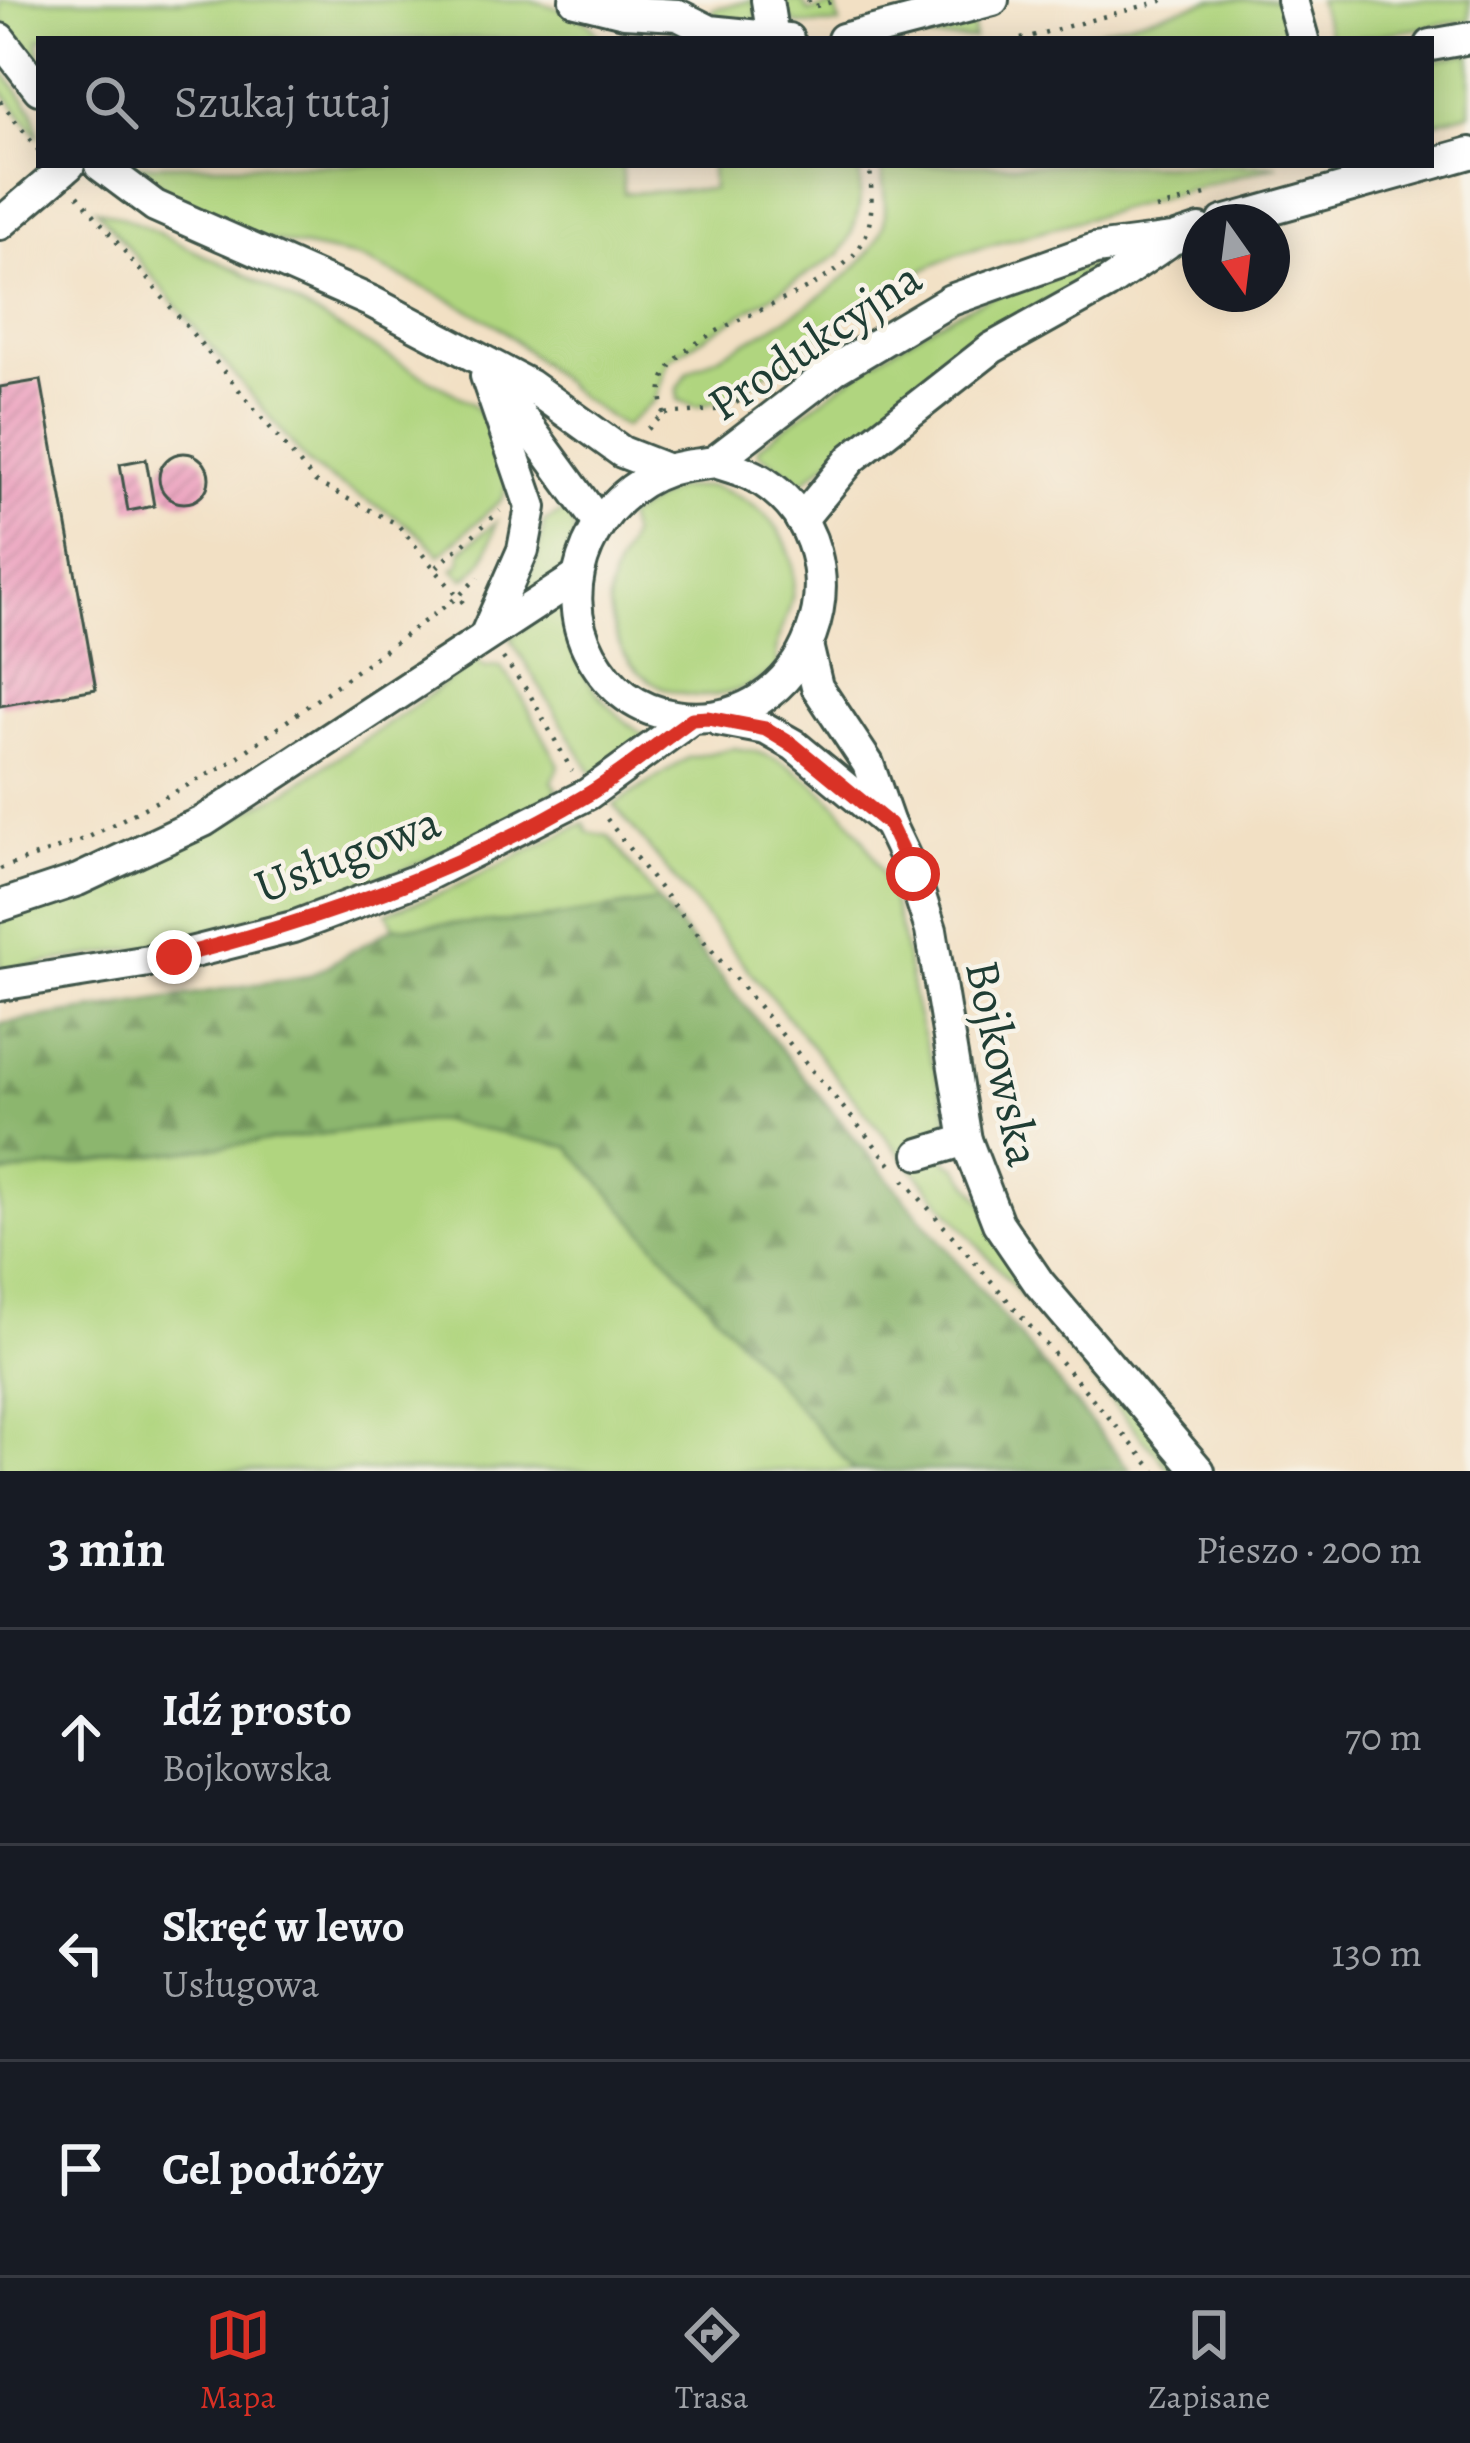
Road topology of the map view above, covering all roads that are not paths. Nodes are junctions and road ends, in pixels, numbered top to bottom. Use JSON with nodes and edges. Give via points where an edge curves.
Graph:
{"nodes":[{"id":1,"x":575,"y":0,"type":"edge"},
{"id":2,"x":767,"y":0,"type":"edge"},
{"id":3,"x":993,"y":0,"type":"edge"},
{"id":4,"x":1292,"y":0,"type":"edge"},
{"id":5,"x":684,"y":7,"type":"edge"},
{"id":6,"x":622,"y":26,"type":"edge"},
{"id":7,"x":755,"y":36,"type":"edge"},
{"id":8,"x":773,"y":36,"type":"edge"},
{"id":9,"x":855,"y":36,"type":"edge"},
{"id":10,"x":1302,"y":36,"type":"edge"},
{"id":11,"x":1470,"y":38,"type":"edge"},
{"id":12,"x":0,"y":39,"type":"edge"},
{"id":13,"x":1434,"y":44,"type":"edge"},
{"id":14,"x":36,"y":85,"type":"edge"},
{"id":15,"x":1470,"y":153,"type":"edge"},
{"id":16,"x":1434,"y":163,"type":"edge"},
{"id":17,"x":50,"y":168,"type":"edge"},
{"id":18,"x":104,"y":168,"type":"edge"},
{"id":19,"x":1415,"y":168,"type":"edge"},
{"id":20,"x":1287,"y":204,"type":"edge"},
{"id":21,"x":0,"y":224,"type":"edge"},
{"id":22,"x":1182,"y":235,"type":"edge"},
{"id":23,"x":1182,"y":237,"type":"edge"},
{"id":24,"x":451,"y":343,"type":"junction"},
{"id":25,"x":487,"y":376,"type":"junction"},
{"id":26,"x":714,"y":462,"type":"junction"},
{"id":27,"x":668,"y":470,"type":"junction"},
{"id":28,"x":802,"y":520,"type":"junction"},
{"id":29,"x":598,"y":522,"type":"junction"},
{"id":30,"x":578,"y":577,"type":"junction"},
{"id":31,"x":486,"y":634,"type":"junction"},
{"id":32,"x":808,"y":650,"type":"junction"},
{"id":33,"x":700,"y":718,"type":"junction"},
{"id":34,"x":889,"y":824,"type":"junction"},
{"id":35,"x":0,"y":906,"type":"edge"},
{"id":36,"x":0,"y":985,"type":"edge"},
{"id":37,"x":966,"y":1140,"type":"junction"},
{"id":38,"x":920,"y":1154,"type":"dead end"},
{"id":39,"x":1199,"y":1471,"type":"edge"}],
"edges":[{"from":1,"to":6,"type":"street"},
{"from":2,"to":8,"type":"street"},
{"from":3,"to":9,"type":"street"},
{"from":4,"to":10,"type":"street"},
{"from":5,"to":6,"type":"street"},
{"from":5,"to":7,"type":"street","via":[[710,31]]},
{"from":11,"to":13,"type":"street"},
{"from":12,"to":14,"type":"street"},
{"from":15,"to":16,"type":"street"},
{"from":17,"to":21,"type":"street"},
{"from":18,"to":24,"type":"street","via":[[155,206]]},
{"from":19,"to":20,"type":"street"},
{"from":22,"to":26,"type":"street","name":"Produkcyjna","via":[[1095,249],[951,300],[835,369]]},
{"from":23,"to":28,"type":"street","name":"Produkcyjna","via":[[992,348],[852,458]]},
{"from":24,"to":25,"type":"street"},
{"from":24,"to":27,"type":"street","via":[[529,385],[622,452]]},
{"from":25,"to":29,"type":"street"},
{"from":25,"to":31,"type":"street","via":[[531,507],[523,550]]},
{"from":26,"to":27,"type":"street"},
{"from":26,"to":28,"type":"street","via":[[763,481]]},
{"from":27,"to":29,"type":"street"},
{"from":28,"to":32,"type":"street","via":[[818,562]]},
{"from":29,"to":30,"type":"street"},
{"from":30,"to":31,"type":"street","name":"Usługowa"},
{"from":30,"to":33,"type":"street","via":[[578,615],[601,674],[657,713]]},
{"from":31,"to":35,"type":"street","name":"Usługowa","via":[[204,821]]},
{"from":32,"to":33,"type":"street","via":[[766,697]]},
{"from":32,"to":34,"type":"street","name":"Bojkowska","via":[[817,687],[868,764]]},
{"from":33,"to":34,"type":"street","name":"Bojkowska","via":[[766,729]]},
{"from":33,"to":36,"type":"street","name":"Usługowa","via":[[588,794],[418,880],[293,927],[174,957]]},
{"from":34,"to":37,"type":"street","name":"Bojkowska","via":[[931,930]]},
{"from":37,"to":38,"type":"street"},
{"from":37,"to":39,"type":"street","name":"Bojkowska","via":[[998,1222],[1039,1283]]}]}
